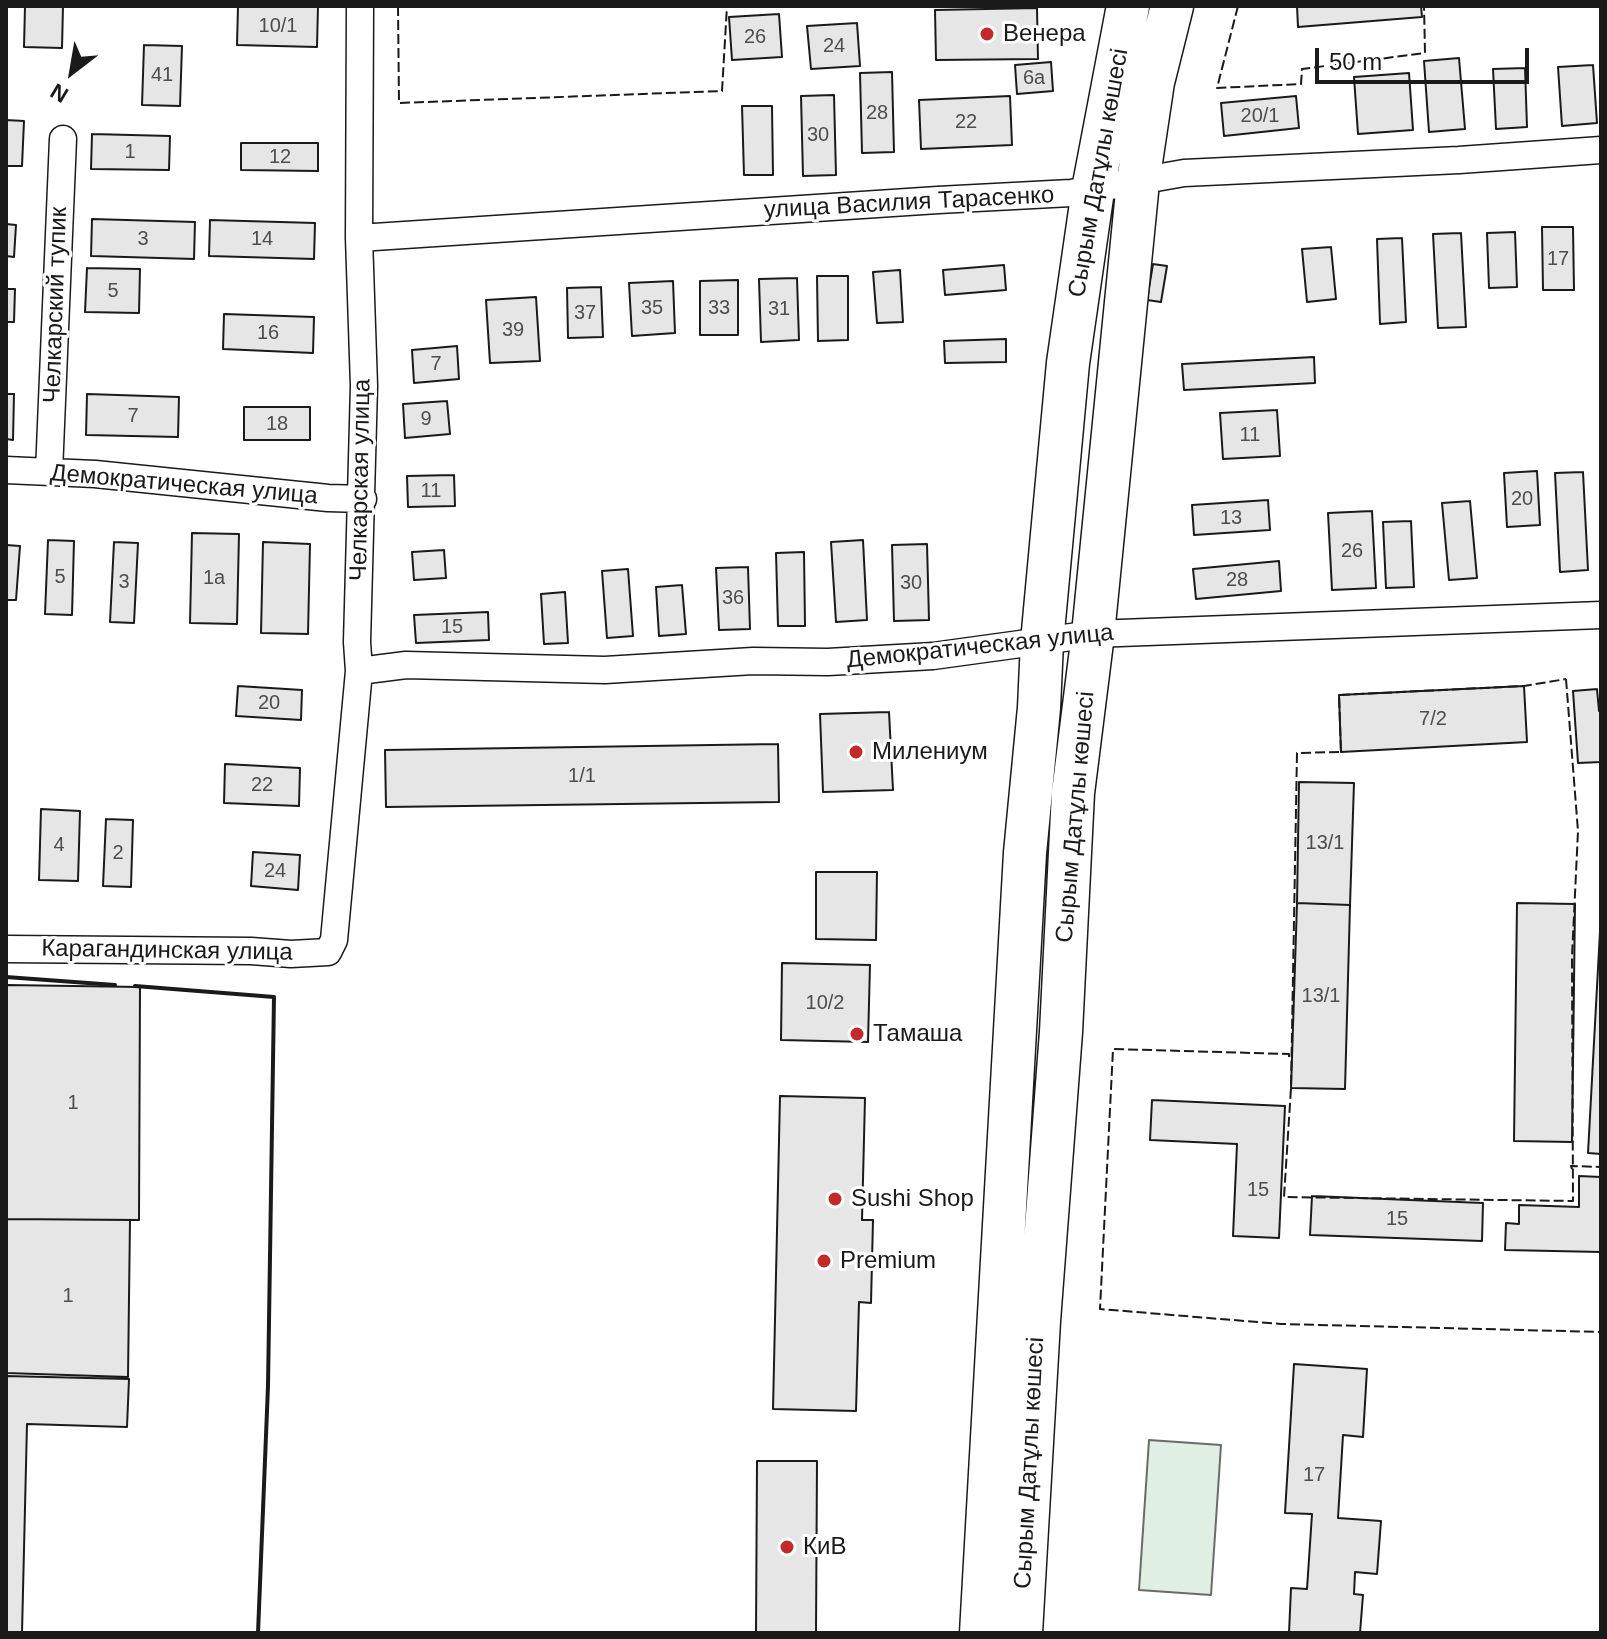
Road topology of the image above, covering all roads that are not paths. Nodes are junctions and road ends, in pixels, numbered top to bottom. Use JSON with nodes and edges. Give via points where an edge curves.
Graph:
{"nodes":[{"id":1,"x":360,"y":6,"type":"edge"},
{"id":2,"x":1128,"y":6,"type":"edge"},
{"id":3,"x":1172,"y":6,"type":"edge"},
{"id":4,"x":63,"y":139,"type":"dead end"},
{"id":5,"x":1601,"y":150,"type":"edge"},
{"id":6,"x":1138,"y":182,"type":"junction"},
{"id":7,"x":1093,"y":190,"type":"junction"},
{"id":8,"x":359,"y":238,"type":"junction"},
{"id":9,"x":6,"y":470,"type":"edge"},
{"id":10,"x":49,"y":472,"type":"junction"},
{"id":11,"x":363,"y":499,"type":"junction"},
{"id":12,"x":1601,"y":615,"type":"edge"},
{"id":13,"x":1093,"y":634,"type":"junction"},
{"id":14,"x":1042,"y":642,"type":"junction"},
{"id":15,"x":359,"y":671,"type":"junction"},
{"id":16,"x":6,"y":949,"type":"edge"},
{"id":17,"x":328,"y":952,"type":"joint"},
{"id":18,"x":981,"y":1633,"type":"edge"},
{"id":19,"x":1021,"y":1633,"type":"edge"}],
"edges":[{"from":1,"to":8,"type":"street","name":"Челкарская улица"},
{"from":2,"to":7,"type":"highway","name":"Сырым Датұлы көшесі"},
{"from":3,"to":6,"type":"highway","name":"Сырым Датұлы көшесі","via":[[1153,82]]},
{"from":4,"to":10,"type":"street","name":"Челкарский тупик"},
{"from":5,"to":6,"type":"street","name":"улица Василия Тарасенко","via":[[1184,173]]},
{"from":6,"to":7,"type":"street","name":"улица Василия Тарасенко"},
{"from":6,"to":13,"type":"highway","name":"Сырым Датұлы көшесі"},
{"from":7,"to":8,"type":"street","name":"улица Василия Тарасенко"},
{"from":7,"to":14,"type":"highway","name":"Сырым Датұлы көшесі","via":[[1068,363]]},
{"from":8,"to":11,"type":"street","name":"Челкарская улица"},
{"from":9,"to":10,"type":"street","name":"Демократическая улица"},
{"from":10,"to":11,"type":"street","name":"Демократическая улица"},
{"from":11,"to":15,"type":"street","name":"Челкарская улица"},
{"from":12,"to":13,"type":"street","name":"Демократическая улица"},
{"from":13,"to":14,"type":"street","name":"Демократическая улица"},
{"from":13,"to":19,"type":"highway","name":"Сырым Датұлы көшесі","via":[[1073,793]]},
{"from":14,"to":15,"type":"street","name":"Демократическая улица","via":[[828,662],[605,670],[406,665]]},
{"from":14,"to":18,"type":"highway","name":"Сырым Датұлы көшесі","via":[[1025,853]]},
{"from":15,"to":17,"type":"street","name":"Челкарская улица","via":[[334,940]]},
{"from":16,"to":17,"type":"street","name":"Карагандинская улица"}]}
